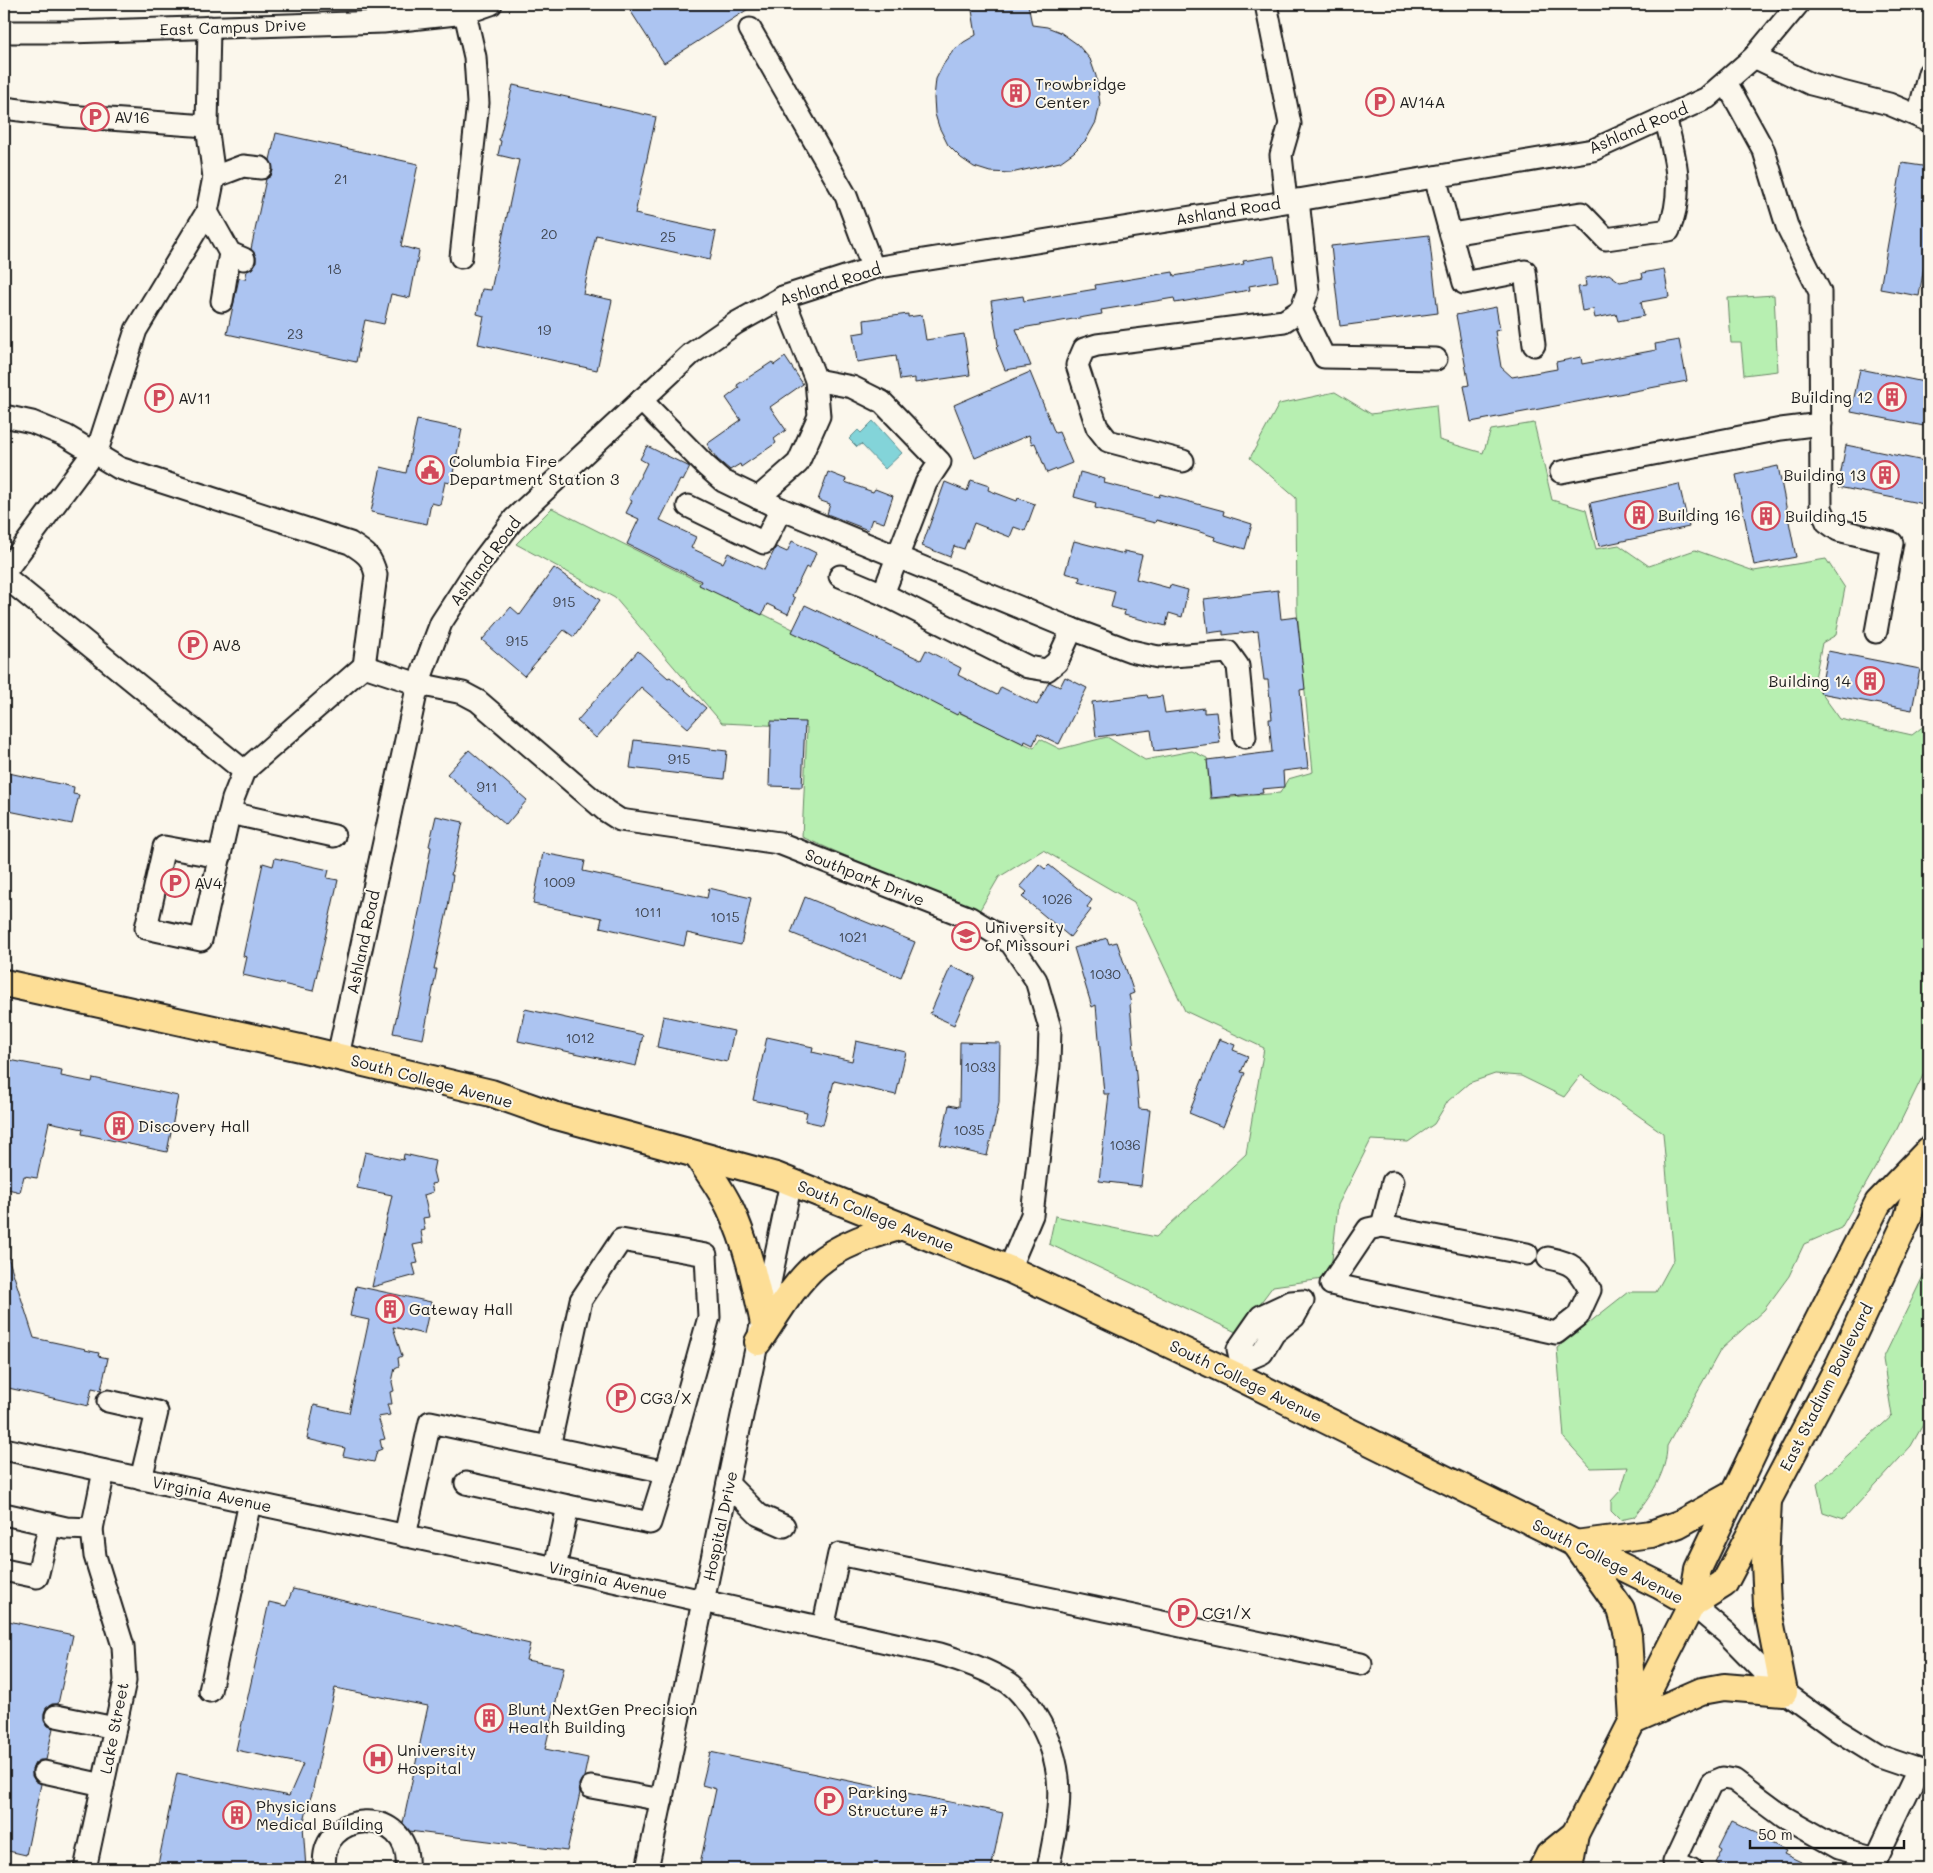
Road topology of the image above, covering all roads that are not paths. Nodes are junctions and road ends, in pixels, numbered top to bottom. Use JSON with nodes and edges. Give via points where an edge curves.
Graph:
{"nodes":[{"id":1,"x":491,"y":4,"type":"edge"},
{"id":2,"x":1266,"y":4,"type":"edge"},
{"id":3,"x":1798,"y":4,"type":"edge"},
{"id":4,"x":465,"y":13,"type":"junction"},
{"id":5,"x":209,"y":27,"type":"junction"},
{"id":6,"x":750,"y":29,"type":"dead end"},
{"id":7,"x":4,"y":32,"type":"edge"},
{"id":8,"x":1754,"y":57,"type":"junction"},
{"id":9,"x":1929,"y":72,"type":"edge"},
{"id":10,"x":1726,"y":82,"type":"junction"},
{"id":11,"x":4,"y":108,"type":"edge"},
{"id":12,"x":1665,"y":117,"type":"junction"},
{"id":13,"x":1924,"y":118,"type":"edge"},
{"id":14,"x":207,"y":126,"type":"junction"},
{"id":15,"x":262,"y":168,"type":"dead end"},
{"id":16,"x":214,"y":177,"type":"junction"},
{"id":17,"x":1435,"y":177,"type":"junction"},
{"id":18,"x":1292,"y":201,"type":"junction"},
{"id":19,"x":207,"y":212,"type":"junction"},
{"id":20,"x":1451,"y":234,"type":"junction"},
{"id":21,"x":461,"y":257,"type":"dead end"},
{"id":22,"x":873,"y":268,"type":"junction"},
{"id":23,"x":783,"y":298,"type":"junction"},
{"id":24,"x":222,"y":301,"type":"dead end"},
{"id":25,"x":1301,"y":310,"type":"junction"},
{"id":26,"x":1534,"y":345,"type":"dead end"},
{"id":27,"x":1436,"y":359,"type":"dead end"},
{"id":28,"x":816,"y":380,"type":"junction"},
{"id":29,"x":641,"y":400,"type":"junction"},
{"id":30,"x":4,"y":416,"type":"edge"},
{"id":31,"x":1822,"y":424,"type":"junction"},
{"id":32,"x":94,"y":453,"type":"junction"},
{"id":33,"x":1183,"y":461,"type":"dead end"},
{"id":34,"x":1561,"y":472,"type":"dead end"},
{"id":35,"x":758,"y":498,"type":"junction"},
{"id":36,"x":688,"y":506,"type":"dead end"},
{"id":37,"x":781,"y":508,"type":"junction"},
{"id":38,"x":898,"y":558,"type":"junction"},
{"id":39,"x":4,"y":574,"type":"edge"},
{"id":40,"x":840,"y":576,"type":"dead end"},
{"id":41,"x":883,"y":594,"type":"junction"},
{"id":42,"x":1072,"y":629,"type":"junction"},
{"id":43,"x":1876,"y":632,"type":"dead end"},
{"id":44,"x":364,"y":666,"type":"junction"},
{"id":45,"x":418,"y":684,"type":"junction"},
{"id":46,"x":1245,"y":737,"type":"dead end"},
{"id":47,"x":244,"y":771,"type":"junction"},
{"id":48,"x":230,"y":813,"type":"junction"},
{"id":49,"x":334,"y":836,"type":"dead end"},
{"id":50,"x":220,"y":858,"type":"junction"},
{"id":51,"x":4,"y":983,"type":"edge"},
{"id":52,"x":338,"y":1056,"type":"junction"},
{"id":53,"x":1929,"y":1150,"type":"edge"},
{"id":54,"x":697,"y":1155,"type":"junction"},
{"id":55,"x":791,"y":1182,"type":"junction"},
{"id":56,"x":1393,"y":1182,"type":"dead end"},
{"id":57,"x":902,"y":1226,"type":"junction"},
{"id":58,"x":1382,"y":1226,"type":"junction"},
{"id":59,"x":1527,"y":1254,"type":"dead end"},
{"id":60,"x":1548,"y":1258,"type":"dead end"},
{"id":61,"x":1010,"y":1269,"type":"junction"},
{"id":62,"x":1331,"y":1284,"type":"junction"},
{"id":63,"x":760,"y":1331,"type":"junction"},
{"id":64,"x":1237,"y":1368,"type":"junction"},
{"id":65,"x":108,"y":1401,"type":"dead end"},
{"id":66,"x":549,"y":1447,"type":"junction"},
{"id":67,"x":4,"y":1449,"type":"edge"},
{"id":68,"x":104,"y":1470,"type":"junction"},
{"id":69,"x":666,"y":1472,"type":"junction"},
{"id":70,"x":141,"y":1479,"type":"junction"},
{"id":71,"x":466,"y":1483,"type":"dead end"},
{"id":72,"x":729,"y":1485,"type":"junction"},
{"id":73,"x":1734,"y":1494,"type":"junction"},
{"id":74,"x":1768,"y":1500,"type":"junction"},
{"id":75,"x":250,"y":1502,"type":"junction"},
{"id":76,"x":568,"y":1506,"type":"junction"},
{"id":77,"x":4,"y":1514,"type":"edge"},
{"id":78,"x":50,"y":1524,"type":"junction"},
{"id":79,"x":784,"y":1526,"type":"dead end"},
{"id":80,"x":92,"y":1529,"type":"junction"},
{"id":81,"x":405,"y":1536,"type":"junction"},
{"id":82,"x":1575,"y":1544,"type":"junction"},
{"id":83,"x":555,"y":1568,"type":"junction"},
{"id":84,"x":4,"y":1570,"type":"edge"},
{"id":85,"x":705,"y":1602,"type":"junction"},
{"id":86,"x":1692,"y":1604,"type":"junction"},
{"id":87,"x":823,"y":1628,"type":"junction"},
{"id":88,"x":1361,"y":1664,"type":"dead end"},
{"id":89,"x":210,"y":1691,"type":"dead end"},
{"id":90,"x":1784,"y":1692,"type":"junction"},
{"id":91,"x":56,"y":1716,"type":"dead end"},
{"id":92,"x":1633,"y":1721,"type":"junction"},
{"id":93,"x":115,"y":1728,"type":"junction"},
{"id":94,"x":44,"y":1772,"type":"dead end"},
{"id":95,"x":1923,"y":1772,"type":"edge"},
{"id":96,"x":103,"y":1785,"type":"junction"},
{"id":97,"x":591,"y":1787,"type":"dead end"},
{"id":98,"x":662,"y":1800,"type":"junction"},
{"id":99,"x":1575,"y":1834,"type":"junction"},
{"id":100,"x":1873,"y":1864,"type":"edge"},
{"id":101,"x":85,"y":1869,"type":"edge"},
{"id":102,"x":325,"y":1869,"type":"edge"},
{"id":103,"x":407,"y":1869,"type":"edge"},
{"id":104,"x":647,"y":1869,"type":"edge"},
{"id":105,"x":1048,"y":1869,"type":"edge"},
{"id":106,"x":1542,"y":1869,"type":"edge"},
{"id":107,"x":1569,"y":1869,"type":"edge"},
{"id":108,"x":1691,"y":1869,"type":"edge"}],
"edges":[{"from":1,"to":4,"type":"street","name":"East Campus Drive"},
{"from":2,"to":18,"type":"street","via":[[1290,124],[1281,155]]},
{"from":3,"to":8,"type":"street","name":"Ashland Road"},
{"from":4,"to":5,"type":"street","name":"East Campus Drive","via":[[383,22]]},
{"from":4,"to":21,"type":"street","via":[[475,57],[478,103]]},
{"from":5,"to":7,"type":"street","name":"East Campus Drive"},
{"from":5,"to":14,"type":"street"},
{"from":6,"to":22,"type":"street","via":[[846,196]]},
{"from":8,"to":10,"type":"street","name":"Ashland Road"},
{"from":8,"to":13,"type":"street","via":[[1811,84],[1889,104]]},
{"from":9,"to":13,"type":"street"},
{"from":10,"to":12,"type":"street","name":"Ashland Road","via":[[1707,98]]},
{"from":10,"to":31,"type":"street","via":[[1764,151],[1787,226],[1820,292]]},
{"from":11,"to":14,"type":"street"},
{"from":12,"to":17,"type":"street","name":"Ashland Road","via":[[1594,150]]},
{"from":12,"to":20,"type":"street","via":[[1677,166],[1676,212],[1669,230],[1606,240],[1580,213]]},
{"from":14,"to":16,"type":"street"},
{"from":15,"to":16,"type":"street","via":[[243,166]]},
{"from":16,"to":19,"type":"street"},
{"from":17,"to":18,"type":"street","name":"Ashland Road"},
{"from":17,"to":20,"type":"street"},
{"from":18,"to":22,"type":"street","name":"Ashland Road"},
{"from":18,"to":25,"type":"street","via":[[1308,291]]},
{"from":19,"to":24,"type":"street","via":[[237,256]]},
{"from":19,"to":32,"type":"street","via":[[136,330]]},
{"from":20,"to":26,"type":"street","via":[[1464,283],[1525,271]]},
{"from":22,"to":23,"type":"street","name":"Ashland Road"},
{"from":23,"to":28,"type":"street"},
{"from":23,"to":29,"type":"street","name":"Ashland Road","via":[[736,323],[691,354]]},
{"from":25,"to":27,"type":"street","via":[[1324,357]]},
{"from":25,"to":33,"type":"street","via":[[1284,321],[1084,349],[1077,365],[1097,427],[1108,441]]},
{"from":28,"to":35,"type":"street","via":[[819,416],[798,463]]},
{"from":28,"to":38,"type":"street","via":[[852,387],[882,402],[940,462],[926,483]]},
{"from":29,"to":35,"type":"street","via":[[723,481]]},
{"from":29,"to":45,"type":"street","name":"Ashland Road","via":[[514,519],[476,568],[441,623]]},
{"from":30,"to":32,"type":"street","via":[[32,422],[66,436]]},
{"from":31,"to":34,"type":"street","via":[[1780,429]]},
{"from":31,"to":43,"type":"street","via":[[1821,508],[1826,522],[1838,530],[1892,543]]},
{"from":32,"to":39,"type":"street"},
{"from":32,"to":44,"type":"street","via":[[119,468],[350,543],[364,552],[373,562],[376,575]]},
{"from":35,"to":37,"type":"street"},
{"from":36,"to":37,"type":"street","via":[[764,543]]},
{"from":37,"to":38,"type":"street"},
{"from":38,"to":41,"type":"street"},
{"from":38,"to":42,"type":"street"},
{"from":39,"to":47,"type":"street"},
{"from":40,"to":41,"type":"street"},
{"from":41,"to":42,"type":"street","via":[[1028,667],[1047,670],[1057,662]]},
{"from":42,"to":46,"type":"street","via":[[1131,651],[1158,657],[1228,652],[1238,666]]},
{"from":44,"to":45,"type":"street","name":"Southpark Drive"},
{"from":44,"to":47,"type":"street"},
{"from":45,"to":52,"type":"street","name":"Ashland Road"},
{"from":45,"to":61,"type":"street","name":"Southpark Drive","via":[[464,693],[478,700],[620,820],[779,842],[970,918],[1011,943],[1036,980],[1050,1028],[1050,1065],[1032,1215]]},
{"from":47,"to":48,"type":"street"},
{"from":48,"to":49,"type":"street"},
{"from":48,"to":50,"type":"street"},
{"from":50,"to":50,"type":"street","via":[[201,940],[146,928],[164,847]]},
{"from":51,"to":52,"type":"main road","name":"South College Avenue"},
{"from":52,"to":54,"type":"main road","name":"South College Avenue","via":[[491,1093],[553,1115]]},
{"from":53,"to":73,"type":"main road","name":"East Stadium Boulevard","via":[[1878,1203]]},
{"from":53,"to":74,"type":"main road","name":"East Stadium Boulevard","via":[[1907,1220],[1839,1365]]},
{"from":54,"to":55,"type":"main road","name":"South College Avenue"},
{"from":54,"to":63,"type":"main road","via":[[729,1206],[744,1242],[753,1268]]},
{"from":55,"to":57,"type":"main road","name":"South College Avenue"},
{"from":55,"to":63,"type":"street","name":"Hospital Drive"},
{"from":56,"to":58,"type":"street"},
{"from":57,"to":61,"type":"main road","name":"South College Avenue"},
{"from":57,"to":63,"type":"main road","via":[[850,1244],[816,1265]]},
{"from":58,"to":59,"type":"street"},
{"from":58,"to":62,"type":"street","via":[[1368,1229]]},
{"from":60,"to":62,"type":"street","via":[[1562,1260],[1577,1268],[1590,1290],[1578,1316],[1556,1333]]},
{"from":61,"to":64,"type":"main road","name":"South College Avenue"},
{"from":62,"to":64,"type":"street","via":[[1303,1301],[1294,1317],[1274,1333],[1262,1353]]},
{"from":63,"to":72,"type":"street","name":"Hospital Drive"},
{"from":64,"to":82,"type":"main road","name":"South College Avenue"},
{"from":65,"to":70,"type":"street","via":[[157,1412]]},
{"from":66,"to":69,"type":"street"},
{"from":66,"to":69,"type":"street","via":[[581,1300],[621,1240],[706,1255],[709,1317]]},
{"from":66,"to":81,"type":"street","via":[[430,1422]]},
{"from":67,"to":68,"type":"street","name":"Virginia Avenue"},
{"from":68,"to":70,"type":"street","name":"Virginia Avenue"},
{"from":68,"to":80,"type":"street","name":"Lake Street"},
{"from":69,"to":76,"type":"street","via":[[650,1523]]},
{"from":70,"to":75,"type":"street","name":"Virginia Avenue"},
{"from":71,"to":76,"type":"street"},
{"from":72,"to":79,"type":"street","via":[[760,1515]]},
{"from":72,"to":85,"type":"street","name":"Hospital Drive"},
{"from":73,"to":82,"type":"main road","via":[[1679,1524],[1651,1534]]},
{"from":73,"to":86,"type":"main road","name":"East Stadium Boulevard","via":[[1698,1569]]},
{"from":74,"to":86,"type":"main road","name":"East Stadium Boulevard","via":[[1724,1584]]},
{"from":74,"to":90,"type":"main road","via":[[1767,1605]]},
{"from":75,"to":81,"type":"street","name":"Virginia Avenue"},
{"from":75,"to":89,"type":"street"},
{"from":76,"to":83,"type":"street"},
{"from":77,"to":78,"type":"street"},
{"from":78,"to":80,"type":"street"},
{"from":78,"to":84,"type":"street","via":[[38,1577]]},
{"from":80,"to":93,"type":"street","name":"Lake Street","via":[[95,1556],[123,1646],[125,1681]]},
{"from":81,"to":83,"type":"street","name":"Virginia Avenue"},
{"from":82,"to":86,"type":"main road","name":"South College Avenue"},
{"from":82,"to":92,"type":"main road","via":[[1620,1609],[1628,1635]]},
{"from":83,"to":85,"type":"street","name":"Virginia Avenue"},
{"from":85,"to":87,"type":"street","name":"Virginia Avenue"},
{"from":85,"to":98,"type":"street","name":"Hospital Drive"},
{"from":86,"to":90,"type":"street","via":[[1726,1633]]},
{"from":86,"to":92,"type":"main road","name":"East Stadium Boulevard"},
{"from":87,"to":88,"type":"street","via":[[839,1554]]},
{"from":87,"to":105,"type":"street","name":"Virginia Avenue","via":[[974,1664],[1006,1681],[1030,1706],[1048,1735],[1059,1773],[1058,1819]]},
{"from":90,"to":92,"type":"main road","via":[[1724,1687],[1702,1690]]},
{"from":90,"to":95,"type":"street","via":[[1879,1756]]},
{"from":91,"to":93,"type":"street"},
{"from":92,"to":99,"type":"main road","name":"East Stadium Boulevard"},
{"from":93,"to":96,"type":"street","name":"Lake Street"},
{"from":94,"to":96,"type":"street"},
{"from":95,"to":100,"type":"street"},
{"from":96,"to":101,"type":"street","name":"Lake Street"},
{"from":97,"to":98,"type":"street"},
{"from":98,"to":104,"type":"street","name":"Hospital Drive"},
{"from":99,"to":106,"type":"main road","name":"East Stadium Boulevard","via":[[1549,1855]]},
{"from":99,"to":107,"type":"main road","name":"East Stadium Boulevard"},
{"from":100,"to":108,"type":"street","via":[[1784,1817],[1734,1780],[1723,1778],[1712,1783],[1674,1862]]},
{"from":102,"to":103,"type":"street","via":[[326,1852],[332,1839],[348,1825],[368,1820],[382,1823],[403,1842],[408,1855]]}]}
